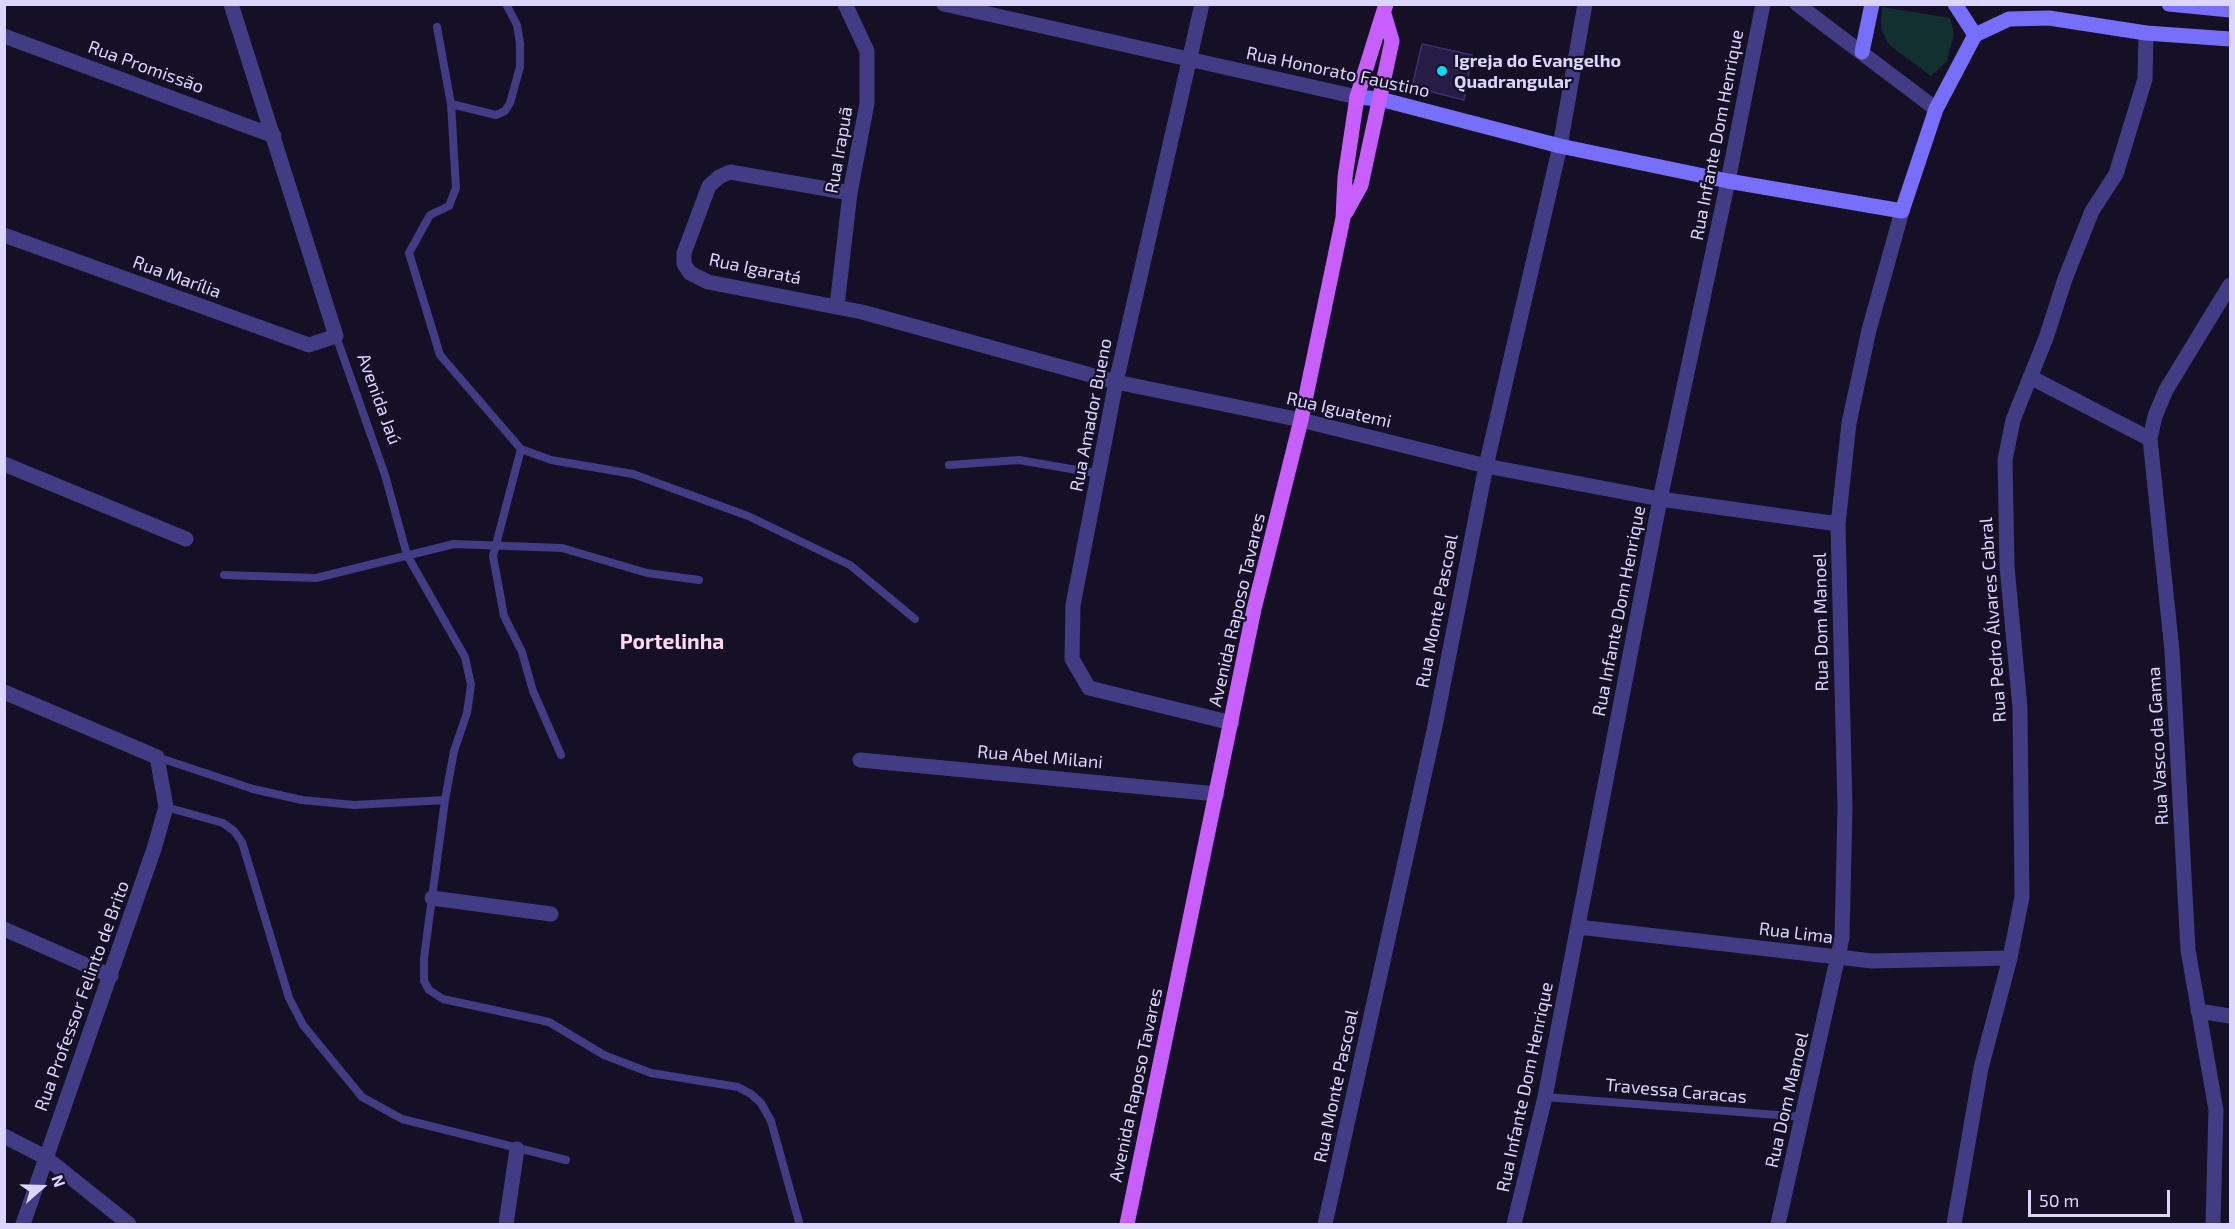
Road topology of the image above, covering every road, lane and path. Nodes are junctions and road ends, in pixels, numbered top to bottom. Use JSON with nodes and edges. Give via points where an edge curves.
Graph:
{"nodes":[{"id":1,"x":231,"y":4,"type":"edge"},
{"id":2,"x":506,"y":4,"type":"edge"},
{"id":3,"x":845,"y":4,"type":"edge"},
{"id":4,"x":944,"y":4,"type":"edge"},
{"id":5,"x":1202,"y":4,"type":"edge"},
{"id":6,"x":1585,"y":4,"type":"edge"},
{"id":7,"x":1763,"y":4,"type":"edge"},
{"id":8,"x":1797,"y":4,"type":"edge"},
{"id":9,"x":1872,"y":4,"type":"edge"},
{"id":10,"x":1954,"y":4,"type":"edge"},
{"id":11,"x":2169,"y":4,"type":"edge"},
{"id":12,"x":1385,"y":9,"type":"edge"},
{"id":13,"x":2230,"y":10,"type":"edge"},
{"id":14,"x":437,"y":27,"type":"dead end"},
{"id":15,"x":2146,"y":33,"type":"junction"},
{"id":16,"x":1975,"y":35,"type":"junction"},
{"id":17,"x":4,"y":36,"type":"edge"},
{"id":18,"x":2230,"y":39,"type":"edge"},
{"id":19,"x":1862,"y":52,"type":"junction"},
{"id":20,"x":1189,"y":60,"type":"junction"},
{"id":21,"x":1357,"y":97,"type":"junction"},
{"id":22,"x":1380,"y":99,"type":"junction"},
{"id":23,"x":451,"y":104,"type":"junction"},
{"id":24,"x":1936,"y":109,"type":"junction"},
{"id":25,"x":274,"y":136,"type":"junction"},
{"id":26,"x":1560,"y":146,"type":"junction"},
{"id":27,"x":1728,"y":181,"type":"junction"},
{"id":28,"x":850,"y":193,"type":"junction"},
{"id":29,"x":1902,"y":211,"type":"junction"},
{"id":30,"x":1343,"y":218,"type":"junction"},
{"id":31,"x":6,"y":239,"type":"edge"},
{"id":32,"x":2230,"y":285,"type":"edge"},
{"id":33,"x":837,"y":306,"type":"junction"},
{"id":34,"x":336,"y":336,"type":"junction"},
{"id":35,"x":2030,"y":377,"type":"junction"},
{"id":36,"x":1116,"y":382,"type":"junction"},
{"id":37,"x":1301,"y":420,"type":"junction"},
{"id":38,"x":2150,"y":439,"type":"junction"},
{"id":39,"x":521,"y":449,"type":"junction"},
{"id":40,"x":4,"y":464,"type":"edge"},
{"id":41,"x":950,"y":465,"type":"dead end"},
{"id":42,"x":1486,"y":466,"type":"junction"},
{"id":43,"x":1100,"y":475,"type":"junction"},
{"id":44,"x":1660,"y":499,"type":"junction"},
{"id":45,"x":1838,"y":524,"type":"junction"},
{"id":46,"x":186,"y":539,"type":"dead end"},
{"id":47,"x":497,"y":545,"type":"junction"},
{"id":48,"x":407,"y":555,"type":"junction"},
{"id":49,"x":224,"y":575,"type":"dead end"},
{"id":50,"x":699,"y":580,"type":"dead end"},
{"id":51,"x":915,"y":619,"type":"dead end"},
{"id":52,"x":4,"y":692,"type":"edge"},
{"id":53,"x":1232,"y":723,"type":"junction"},
{"id":54,"x":561,"y":755,"type":"dead end"},
{"id":55,"x":157,"y":757,"type":"junction"},
{"id":56,"x":860,"y":759,"type":"dead end"},
{"id":57,"x":1217,"y":794,"type":"junction"},
{"id":58,"x":445,"y":800,"type":"junction"},
{"id":59,"x":166,"y":807,"type":"junction"},
{"id":60,"x":432,"y":898,"type":"junction"},
{"id":61,"x":551,"y":914,"type":"dead end"},
{"id":62,"x":1578,"y":927,"type":"junction"},
{"id":63,"x":4,"y":929,"type":"edge"},
{"id":64,"x":1838,"y":957,"type":"junction"},
{"id":65,"x":2010,"y":958,"type":"junction"},
{"id":66,"x":111,"y":976,"type":"junction"},
{"id":67,"x":2198,"y":1011,"type":"junction"},
{"id":68,"x":2230,"y":1016,"type":"edge"},
{"id":69,"x":1545,"y":1097,"type":"junction"},
{"id":70,"x":1804,"y":1117,"type":"junction"},
{"id":71,"x":4,"y":1136,"type":"edge"},
{"id":72,"x":517,"y":1149,"type":"junction"},
{"id":73,"x":45,"y":1157,"type":"junction"},
{"id":74,"x":566,"y":1160,"type":"dead end"},
{"id":75,"x":799,"y":1222,"type":"dead end"},
{"id":76,"x":23,"y":1224,"type":"edge"},
{"id":77,"x":129,"y":1224,"type":"edge"},
{"id":78,"x":506,"y":1224,"type":"edge"},
{"id":79,"x":1127,"y":1224,"type":"edge"},
{"id":80,"x":1325,"y":1224,"type":"edge"},
{"id":81,"x":1514,"y":1224,"type":"edge"},
{"id":82,"x":1778,"y":1224,"type":"edge"},
{"id":83,"x":1954,"y":1224,"type":"edge"},
{"id":84,"x":2213,"y":1224,"type":"edge"}],
"edges":[{"from":1,"to":25,"type":"street","name":"Avenida Jaú"},
{"from":2,"to":23,"type":"lane","via":[[517,25],[520,67],[510,103],[496,115]]},
{"from":3,"to":28,"type":"street","name":"Rua Irapuã","via":[[867,51],[867,102]]},
{"from":4,"to":20,"type":"street","name":"Rua Honorato Faustino"},
{"from":5,"to":20,"type":"street","name":"Rua Amador Bueno"},
{"from":6,"to":26,"type":"street","name":"Rua Monte Pascoal"},
{"from":7,"to":27,"type":"street","name":"Rua Infante Dom Henrique"},
{"from":8,"to":19,"type":"street"},
{"from":9,"to":19,"type":"street"},
{"from":10,"to":16,"type":"street"},
{"from":11,"to":13,"type":"street"},
{"from":12,"to":21,"type":"main road","name":"Avenida Raposo Tavares"},
{"from":12,"to":22,"type":"main road","via":[[1392,41]]},
{"from":14,"to":23,"type":"lane"},
{"from":15,"to":16,"type":"street","via":[[2049,18],[2009,19]]},
{"from":15,"to":18,"type":"street"},
{"from":15,"to":35,"type":"street","name":"Rua Pedro Álvares Cabral","via":[[2145,80],[2116,174],[2092,211]]},
{"from":16,"to":24,"type":"street","name":"Rua Dom Manoel"},
{"from":17,"to":25,"type":"street","name":"Rua Promissão"},
{"from":19,"to":24,"type":"street"},
{"from":20,"to":21,"type":"street","name":"Rua Honorato Faustino"},
{"from":20,"to":36,"type":"street","name":"Rua Amador Bueno"},
{"from":21,"to":22,"type":"street","name":"Rua Honorato Faustino"},
{"from":21,"to":30,"type":"main road","name":"Avenida Raposo Tavares"},
{"from":22,"to":26,"type":"street","name":"Rua Honorato Faustino"},
{"from":22,"to":30,"type":"main road","via":[[1361,185]]},
{"from":23,"to":39,"type":"lane","via":[[456,188],[449,206],[430,215],[409,253],[440,355]]},
{"from":24,"to":29,"type":"street","name":"Rua Dom Manoel"},
{"from":25,"to":34,"type":"street","name":"Avenida Jaú"},
{"from":26,"to":27,"type":"street","name":"Rua Honorato Faustino"},
{"from":26,"to":42,"type":"street","name":"Rua Monte Pascoal"},
{"from":27,"to":29,"type":"street","name":"Rua Honorato Faustino"},
{"from":27,"to":44,"type":"street","name":"Rua Infante Dom Henrique"},
{"from":28,"to":33,"type":"street","name":"Rua Irapuã"},
{"from":28,"to":33,"type":"street","name":"Rua Igaratá","via":[[730,172],[709,186],[684,253],[684,264],[690,273],[708,282]]},
{"from":29,"to":45,"type":"street","name":"Rua Dom Manoel","via":[[1869,330],[1849,423]]},
{"from":30,"to":37,"type":"main road","name":"Avenida Raposo Tavares"},
{"from":31,"to":34,"type":"street","name":"Rua Marília","via":[[309,345]]},
{"from":32,"to":38,"type":"street","name":"Rua Vasco da Gama","via":[[2166,390]]},
{"from":33,"to":36,"type":"street","name":"Rua Iguatemi"},
{"from":34,"to":48,"type":"lane","name":"Avenida Jaú","via":[[385,475]]},
{"from":35,"to":38,"type":"street"},
{"from":35,"to":65,"type":"street","name":"Rua Pedro Álvares Cabral","via":[[2013,420],[2005,460],[2007,566],[2020,708],[2022,897]]},
{"from":36,"to":37,"type":"street","name":"Rua Iguatemi"},
{"from":36,"to":43,"type":"street","name":"Rua Amador Bueno"},
{"from":37,"to":42,"type":"street","name":"Rua Iguatemi"},
{"from":37,"to":53,"type":"main road","name":"Avenida Raposo Tavares","via":[[1254,609]]},
{"from":38,"to":67,"type":"street","name":"Rua Vasco da Gama","via":[[2172,651],[2188,950]]},
{"from":39,"to":47,"type":"lane"},
{"from":39,"to":51,"type":"lane","via":[[550,460],[633,474],[748,516],[850,565]]},
{"from":40,"to":46,"type":"street"},
{"from":41,"to":43,"type":"lane","via":[[1019,460]]},
{"from":42,"to":44,"type":"street","name":"Rua Iguatemi"},
{"from":42,"to":80,"type":"street","name":"Rua Monte Pascoal","via":[[1435,726]]},
{"from":43,"to":53,"type":"street","name":"Rua Amador Bueno","via":[[1073,605],[1072,659],[1089,688]]},
{"from":44,"to":45,"type":"street","name":"Rua Iguatemi"},
{"from":44,"to":62,"type":"street","name":"Rua Infante Dom Henrique"},
{"from":45,"to":64,"type":"street","name":"Rua Dom Manoel","via":[[1845,808],[1842,938]]},
{"from":47,"to":48,"type":"lane","via":[[454,544]]},
{"from":47,"to":50,"type":"lane","via":[[562,548],[647,573]]},
{"from":47,"to":54,"type":"lane","via":[[494,556],[504,616]]},
{"from":48,"to":49,"type":"lane","via":[[316,578]]},
{"from":48,"to":58,"type":"lane","name":"Avenida Jaú","via":[[465,657],[471,684],[468,713],[454,751]]},
{"from":52,"to":55,"type":"street"},
{"from":53,"to":57,"type":"main road","name":"Avenida Raposo Tavares"},
{"from":55,"to":58,"type":"lane","via":[[253,789],[302,800],[354,805]]},
{"from":55,"to":59,"type":"street","name":"Rua Professor Felinto de Brito"},
{"from":56,"to":57,"type":"street","name":"Rua Abel Milani"},
{"from":57,"to":79,"type":"main road","name":"Avenida Raposo Tavares"},
{"from":58,"to":60,"type":"lane","name":"Avenida Jaú"},
{"from":59,"to":66,"type":"street","name":"Rua Professor Felinto de Brito"},
{"from":59,"to":72,"type":"lane","via":[[223,823],[242,842],[289,998],[303,1025],[362,1097],[402,1119]]},
{"from":60,"to":61,"type":"street"},
{"from":60,"to":75,"type":"lane","name":"Avenida Jaú","via":[[424,958],[424,981],[429,990],[443,999],[549,1022],[604,1055],[651,1073],[738,1087],[751,1094],[771,1121]]},
{"from":62,"to":64,"type":"street","name":"Rua Lima"},
{"from":62,"to":69,"type":"street","name":"Rua Infante Dom Henrique"},
{"from":63,"to":66,"type":"street"},
{"from":64,"to":65,"type":"street","name":"Rua Lima","via":[[1872,961]]},
{"from":64,"to":70,"type":"street","name":"Rua Dom Manoel"},
{"from":65,"to":83,"type":"street","name":"Rua Pedro Álvares Cabral","via":[[1981,1068]]},
{"from":66,"to":73,"type":"street","name":"Rua Professor Felinto de Brito"},
{"from":67,"to":68,"type":"street"},
{"from":67,"to":84,"type":"street","name":"Rua Vasco da Gama","via":[[2216,1110]]},
{"from":69,"to":70,"type":"lane","name":"Travessa Caracas"},
{"from":69,"to":81,"type":"street","name":"Rua Infante Dom Henrique"},
{"from":70,"to":82,"type":"street","name":"Rua Dom Manoel"},
{"from":71,"to":73,"type":"street"},
{"from":72,"to":74,"type":"lane"},
{"from":72,"to":78,"type":"street"},
{"from":73,"to":76,"type":"street","name":"Rua Professor Felinto de Brito"},
{"from":73,"to":77,"type":"street"}]}
